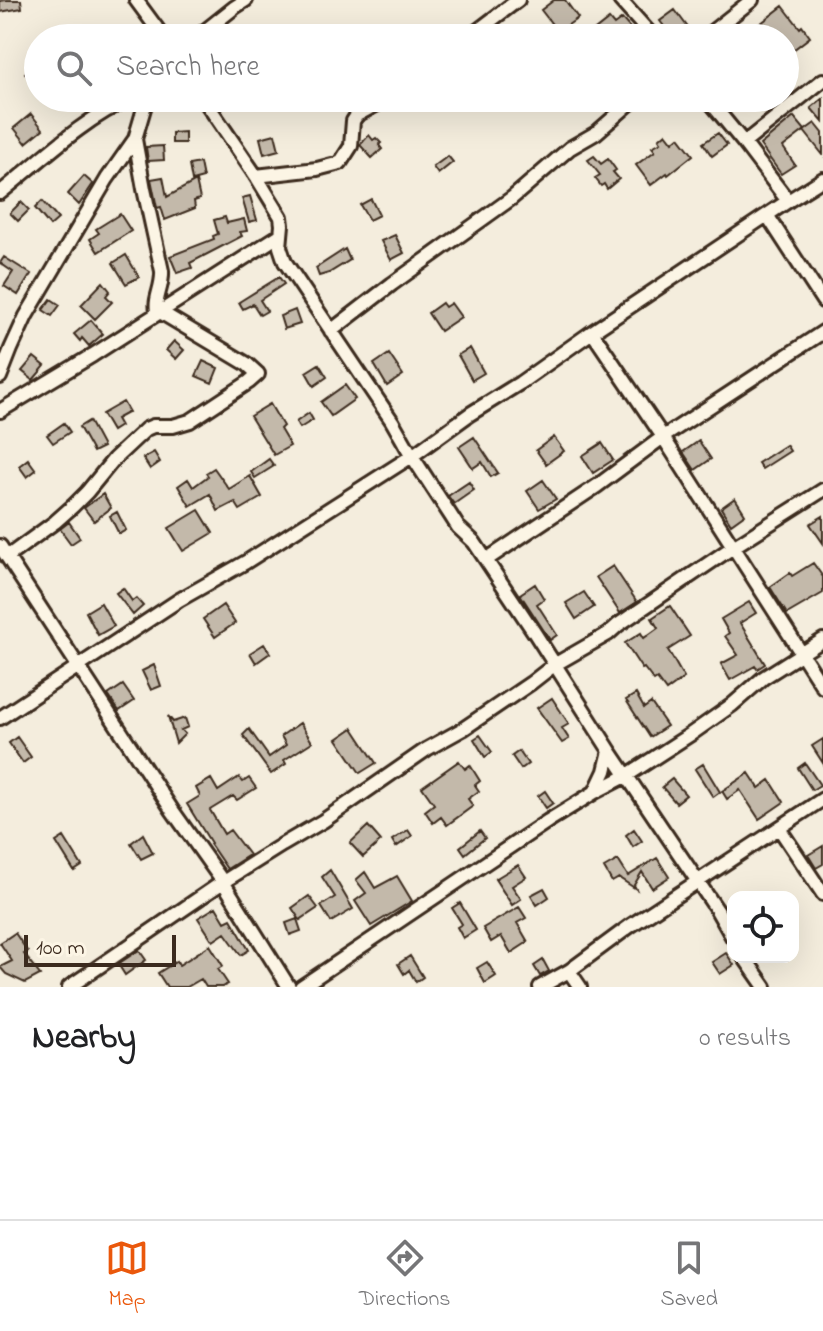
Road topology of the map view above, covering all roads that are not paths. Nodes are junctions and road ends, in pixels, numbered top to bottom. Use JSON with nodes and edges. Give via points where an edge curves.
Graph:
{"nodes":[{"id":1,"x":136,"y":0,"type":"edge"},
{"id":2,"x":246,"y":0,"type":"edge"},
{"id":3,"x":518,"y":0,"type":"edge"},
{"id":4,"x":620,"y":0,"type":"edge"},
{"id":5,"x":752,"y":0,"type":"edge"},
{"id":6,"x":154,"y":24,"type":"edge"},
{"id":7,"x":214,"y":24,"type":"edge"},
{"id":8,"x":486,"y":24,"type":"edge"},
{"id":9,"x":641,"y":24,"type":"edge"},
{"id":10,"x":722,"y":24,"type":"edge"},
{"id":11,"x":823,"y":80,"type":"edge"},
{"id":12,"x":799,"y":99,"type":"edge"},
{"id":13,"x":103,"y":112,"type":"edge"},
{"id":14,"x":143,"y":112,"type":"edge"},
{"id":15,"x":213,"y":112,"type":"edge"},
{"id":16,"x":362,"y":112,"type":"edge"},
{"id":17,"x":620,"y":112,"type":"edge"},
{"id":18,"x":719,"y":112,"type":"edge"},
{"id":19,"x":783,"y":112,"type":"edge"},
{"id":20,"x":135,"y":139,"type":"junction"},
{"id":21,"x":744,"y":143,"type":"junction"},
{"id":22,"x":256,"y":176,"type":"junction"},
{"id":23,"x":823,"y":179,"type":"edge"},
{"id":24,"x":0,"y":193,"type":"edge"},
{"id":25,"x":788,"y":201,"type":"junction"},
{"id":26,"x":767,"y":215,"type":"junction"},
{"id":27,"x":280,"y":235,"type":"junction"},
{"id":28,"x":823,"y":301,"type":"edge"},
{"id":29,"x":158,"y":313,"type":"junction"},
{"id":30,"x":331,"y":331,"type":"junction"},
{"id":31,"x":592,"y":332,"type":"junction"},
{"id":32,"x":823,"y":332,"type":"edge"},
{"id":33,"x":0,"y":377,"type":"edge"},
{"id":34,"x":0,"y":411,"type":"edge"},
{"id":35,"x":663,"y":437,"type":"junction"},
{"id":36,"x":412,"y":456,"type":"junction"},
{"id":37,"x":823,"y":490,"type":"edge"},
{"id":38,"x":733,"y":547,"type":"junction"},
{"id":39,"x":4,"y":552,"type":"edge"},
{"id":40,"x":486,"y":560,"type":"junction"},
{"id":41,"x":823,"y":640,"type":"edge"},
{"id":42,"x":802,"y":653,"type":"junction"},
{"id":43,"x":554,"y":665,"type":"junction"},
{"id":44,"x":80,"y":666,"type":"junction"},
{"id":45,"x":823,"y":687,"type":"edge"},
{"id":46,"x":0,"y":718,"type":"edge"},
{"id":47,"x":610,"y":751,"type":"junction"},
{"id":48,"x":626,"y":776,"type":"junction"},
{"id":49,"x":595,"y":792,"type":"junction"},
{"id":50,"x":823,"y":799,"type":"edge"},
{"id":51,"x":779,"y":828,"type":"junction"},
{"id":52,"x":697,"y":881,"type":"junction"},
{"id":53,"x":223,"y":882,"type":"junction"},
{"id":54,"x":823,"y":894,"type":"edge"},
{"id":55,"x":727,"y":928,"type":"edge"},
{"id":56,"x":748,"y":963,"type":"edge"},
{"id":57,"x":569,"y":971,"type":"junction"},
{"id":58,"x":69,"y":987,"type":"edge"},
{"id":59,"x":289,"y":987,"type":"edge"},
{"id":60,"x":301,"y":987,"type":"edge"},
{"id":61,"x":540,"y":987,"type":"edge"},
{"id":62,"x":580,"y":987,"type":"edge"},
{"id":63,"x":765,"y":987,"type":"edge"}],
"edges":[{"from":1,"to":6,"type":"street"},
{"from":2,"to":7,"type":"street"},
{"from":3,"to":8,"type":"street"},
{"from":4,"to":9,"type":"street"},
{"from":5,"to":10,"type":"street"},
{"from":11,"to":12,"type":"street"},
{"from":13,"to":24,"type":"street"},
{"from":14,"to":20,"type":"street"},
{"from":15,"to":22,"type":"street"},
{"from":16,"to":22,"type":"street","via":[[353,121],[351,146],[340,163]]},
{"from":17,"to":30,"type":"street"},
{"from":18,"to":21,"type":"street"},
{"from":19,"to":21,"type":"street"},
{"from":20,"to":29,"type":"street","via":[[162,271]]},
{"from":20,"to":33,"type":"street","via":[[26,316]]},
{"from":21,"to":25,"type":"street"},
{"from":22,"to":27,"type":"street","via":[[281,217]]},
{"from":23,"to":25,"type":"street"},
{"from":25,"to":26,"type":"street"},
{"from":26,"to":28,"type":"street"},
{"from":26,"to":31,"type":"street"},
{"from":27,"to":29,"type":"street"},
{"from":27,"to":30,"type":"street","via":[[285,262]]},
{"from":29,"to":34,"type":"street"},
{"from":29,"to":39,"type":"street","via":[[258,374],[190,421],[146,429],[55,522]]},
{"from":30,"to":36,"type":"street"},
{"from":31,"to":35,"type":"street"},
{"from":31,"to":36,"type":"street"},
{"from":32,"to":35,"type":"street"},
{"from":35,"to":38,"type":"street"},
{"from":35,"to":40,"type":"street"},
{"from":36,"to":40,"type":"street"},
{"from":36,"to":44,"type":"street"},
{"from":37,"to":38,"type":"street"},
{"from":38,"to":42,"type":"street"},
{"from":38,"to":43,"type":"street"},
{"from":39,"to":44,"type":"street"},
{"from":40,"to":43,"type":"street"},
{"from":41,"to":42,"type":"street"},
{"from":42,"to":45,"type":"street"},
{"from":42,"to":48,"type":"street"},
{"from":43,"to":47,"type":"street"},
{"from":43,"to":53,"type":"street"},
{"from":44,"to":46,"type":"street"},
{"from":44,"to":53,"type":"street"},
{"from":47,"to":48,"type":"street"},
{"from":47,"to":49,"type":"street"},
{"from":48,"to":49,"type":"street"},
{"from":48,"to":52,"type":"street"},
{"from":49,"to":60,"type":"street"},
{"from":50,"to":51,"type":"street"},
{"from":51,"to":52,"type":"street"},
{"from":51,"to":54,"type":"street"},
{"from":52,"to":55,"type":"street"},
{"from":52,"to":57,"type":"street"},
{"from":53,"to":58,"type":"street"},
{"from":53,"to":59,"type":"street"},
{"from":56,"to":63,"type":"street"},
{"from":57,"to":61,"type":"street"},
{"from":57,"to":62,"type":"street"}]}
